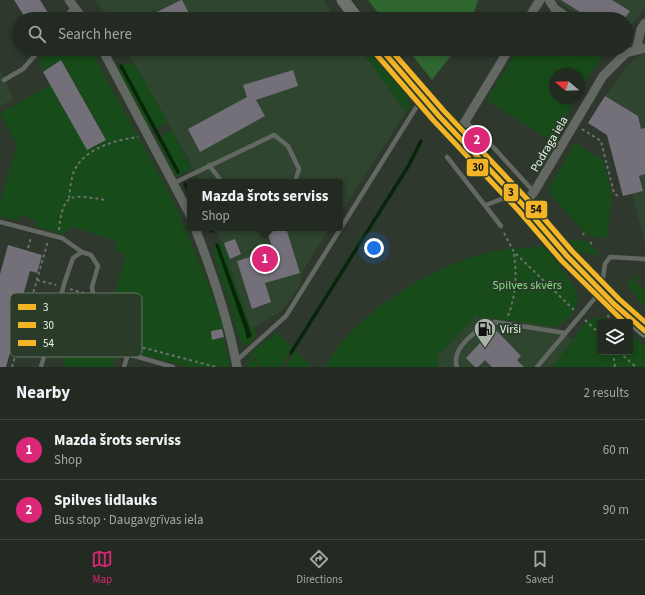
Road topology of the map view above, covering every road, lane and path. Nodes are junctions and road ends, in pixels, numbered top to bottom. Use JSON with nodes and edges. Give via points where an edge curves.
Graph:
{"nodes":[{"id":1,"x":343,"y":0,"type":"edge"},
{"id":2,"x":540,"y":0,"type":"edge"},
{"id":3,"x":549,"y":0,"type":"edge"},
{"id":4,"x":72,"y":3,"type":"edge"},
{"id":5,"x":67,"y":12,"type":"edge"},
{"id":6,"x":78,"y":12,"type":"edge"},
{"id":7,"x":352,"y":12,"type":"edge"},
{"id":8,"x":532,"y":12,"type":"edge"},
{"id":9,"x":560,"y":12,"type":"edge"},
{"id":10,"x":645,"y":23,"type":"edge"},
{"id":11,"x":641,"y":49,"type":"edge"},
{"id":12,"x":34,"y":56,"type":"edge"},
{"id":13,"x":106,"y":56,"type":"edge"},
{"id":14,"x":387,"y":56,"type":"edge"},
{"id":15,"x":505,"y":56,"type":"edge"},
{"id":16,"x":618,"y":56,"type":"edge"},
{"id":17,"x":4,"y":80,"type":"dead end"},
{"id":18,"x":422,"y":98,"type":"junction"},
{"id":19,"x":465,"y":121,"type":"junction"},
{"id":20,"x":574,"y":124,"type":"junction"},
{"id":21,"x":148,"y":135,"type":"junction"},
{"id":22,"x":457,"y":135,"type":"junction"},
{"id":23,"x":448,"y":157,"type":"dead end"},
{"id":24,"x":209,"y":165,"type":"junction"},
{"id":25,"x":220,"y":179,"type":"edge"},
{"id":26,"x":296,"y":179,"type":"edge"},
{"id":27,"x":174,"y":183,"type":"junction"},
{"id":28,"x":534,"y":192,"type":"junction"},
{"id":29,"x":513,"y":194,"type":"junction"},
{"id":30,"x":619,"y":197,"type":"dead end"},
{"id":31,"x":69,"y":198,"type":"junction"},
{"id":32,"x":106,"y":200,"type":"dead end"},
{"id":33,"x":486,"y":205,"type":"junction"},
{"id":34,"x":523,"y":205,"type":"junction"},
{"id":35,"x":187,"y":209,"type":"edge"},
{"id":36,"x":0,"y":222,"type":"edge"},
{"id":37,"x":343,"y":225,"type":"edge"},
{"id":38,"x":501,"y":226,"type":"joint"},
{"id":39,"x":196,"y":231,"type":"edge"},
{"id":40,"x":339,"y":231,"type":"edge"},
{"id":41,"x":49,"y":235,"type":"junction"},
{"id":42,"x":59,"y":237,"type":"junction"},
{"id":43,"x":82,"y":252,"type":"junction"},
{"id":44,"x":514,"y":252,"type":"junction"},
{"id":45,"x":645,"y":259,"type":"edge"},
{"id":46,"x":37,"y":280,"type":"junction"},
{"id":47,"x":63,"y":287,"type":"junction"},
{"id":48,"x":602,"y":291,"type":"junction"},
{"id":49,"x":33,"y":293,"type":"edge"},
{"id":50,"x":61,"y":293,"type":"edge"},
{"id":51,"x":83,"y":293,"type":"edge"},
{"id":52,"x":93,"y":293,"type":"edge"},
{"id":53,"x":10,"y":304,"type":"dead end"},
{"id":54,"x":0,"y":307,"type":"edge"},
{"id":55,"x":9,"y":310,"type":"junction"},
{"id":56,"x":580,"y":316,"type":"junction"},
{"id":57,"x":505,"y":324,"type":"junction"},
{"id":58,"x":597,"y":331,"type":"edge"},
{"id":59,"x":645,"y":331,"type":"edge"},
{"id":60,"x":2,"y":332,"type":"junction"},
{"id":61,"x":565,"y":333,"type":"junction"},
{"id":62,"x":10,"y":334,"type":"edge"},
{"id":63,"x":0,"y":340,"type":"edge"},
{"id":64,"x":142,"y":347,"type":"edge"},
{"id":65,"x":613,"y":355,"type":"edge"},
{"id":66,"x":622,"y":355,"type":"edge"},
{"id":67,"x":15,"y":357,"type":"edge"},
{"id":68,"x":44,"y":357,"type":"edge"},
{"id":69,"x":127,"y":357,"type":"edge"},
{"id":70,"x":138,"y":357,"type":"edge"},
{"id":71,"x":237,"y":364,"type":"edge"},
{"id":72,"x":12,"y":367,"type":"edge"},
{"id":73,"x":41,"y":367,"type":"edge"},
{"id":74,"x":124,"y":367,"type":"edge"},
{"id":75,"x":173,"y":367,"type":"edge"},
{"id":76,"x":216,"y":367,"type":"edge"},
{"id":77,"x":458,"y":367,"type":"edge"},
{"id":78,"x":538,"y":367,"type":"edge"},
{"id":79,"x":615,"y":367,"type":"edge"},
{"id":80,"x":636,"y":367,"type":"edge"}],
"edges":[{"from":1,"to":7,"type":"main road"},
{"from":2,"to":8,"type":"street"},
{"from":3,"to":9,"type":"street"},
{"from":4,"to":5,"type":"lane"},
{"from":4,"to":6,"type":"street"},
{"from":10,"to":11,"type":"street","via":[[641,29]]},
{"from":12,"to":17,"type":"lane","via":[[23,69]]},
{"from":13,"to":21,"type":"street"},
{"from":14,"to":18,"type":"main road"},
{"from":15,"to":19,"type":"street"},
{"from":16,"to":20,"type":"street","name":"Podraga iela"},
{"from":18,"to":22,"type":"main road"},
{"from":18,"to":37,"type":"lane"},
{"from":19,"to":22,"type":"street"},
{"from":19,"to":28,"type":"lane"},
{"from":20,"to":28,"type":"street","name":"Podraga iela"},
{"from":20,"to":30,"type":"path","via":[[601,141],[614,193]]},
{"from":21,"to":27,"type":"street"},
{"from":21,"to":31,"type":"path","via":[[109,142],[85,158],[74,171]]},
{"from":22,"to":29,"type":"main road"},
{"from":23,"to":33,"type":"lane"},
{"from":24,"to":25,"type":"lane"},
{"from":24,"to":26,"type":"lane","via":[[274,135],[288,146],[299,169]]},
{"from":24,"to":27,"type":"lane"},
{"from":27,"to":35,"type":"street"},
{"from":28,"to":34,"type":"street","name":"Podraga iela"},
{"from":29,"to":33,"type":"lane"},
{"from":29,"to":34,"type":"main road"},
{"from":31,"to":32,"type":"path","via":[[75,195]]},
{"from":31,"to":42,"type":"path","via":[[62,211]]},
{"from":33,"to":38,"type":"lane"},
{"from":34,"to":48,"type":"main road","via":[[567,256]]},
{"from":36,"to":41,"type":"lane"},
{"from":38,"to":44,"type":"path"},
{"from":39,"to":71,"type":"street","via":[[214,277]]},
{"from":40,"to":71,"type":"lane","via":[[286,316]]},
{"from":41,"to":42,"type":"lane"},
{"from":41,"to":46,"type":"path"},
{"from":42,"to":43,"type":"lane"},
{"from":43,"to":47,"type":"lane","via":[[73,258]]},
{"from":43,"to":52,"type":"lane","via":[[91,255],[98,266]]},
{"from":44,"to":56,"type":"path"},
{"from":44,"to":57,"type":"path","via":[[517,273],[513,303]]},
{"from":45,"to":48,"type":"lane","via":[[610,257],[605,264]]},
{"from":46,"to":47,"type":"path"},
{"from":46,"to":49,"type":"path"},
{"from":47,"to":50,"type":"lane"},
{"from":47,"to":51,"type":"path"},
{"from":48,"to":56,"type":"lane"},
{"from":48,"to":59,"type":"main road"},
{"from":53,"to":55,"type":"path"},
{"from":54,"to":55,"type":"path"},
{"from":55,"to":60,"type":"path"},
{"from":56,"to":58,"type":"path"},
{"from":56,"to":61,"type":"lane"},
{"from":57,"to":61,"type":"lane"},
{"from":57,"to":77,"type":"lane","via":[[495,322],[476,331],[457,352],[455,360]]},
{"from":60,"to":62,"type":"path"},
{"from":60,"to":63,"type":"path"},
{"from":61,"to":78,"type":"lane"},
{"from":64,"to":76,"type":"path"},
{"from":65,"to":79,"type":"path"},
{"from":66,"to":80,"type":"path"},
{"from":67,"to":72,"type":"path"},
{"from":68,"to":73,"type":"lane"},
{"from":69,"to":74,"type":"lane"},
{"from":70,"to":75,"type":"lane"}]}
